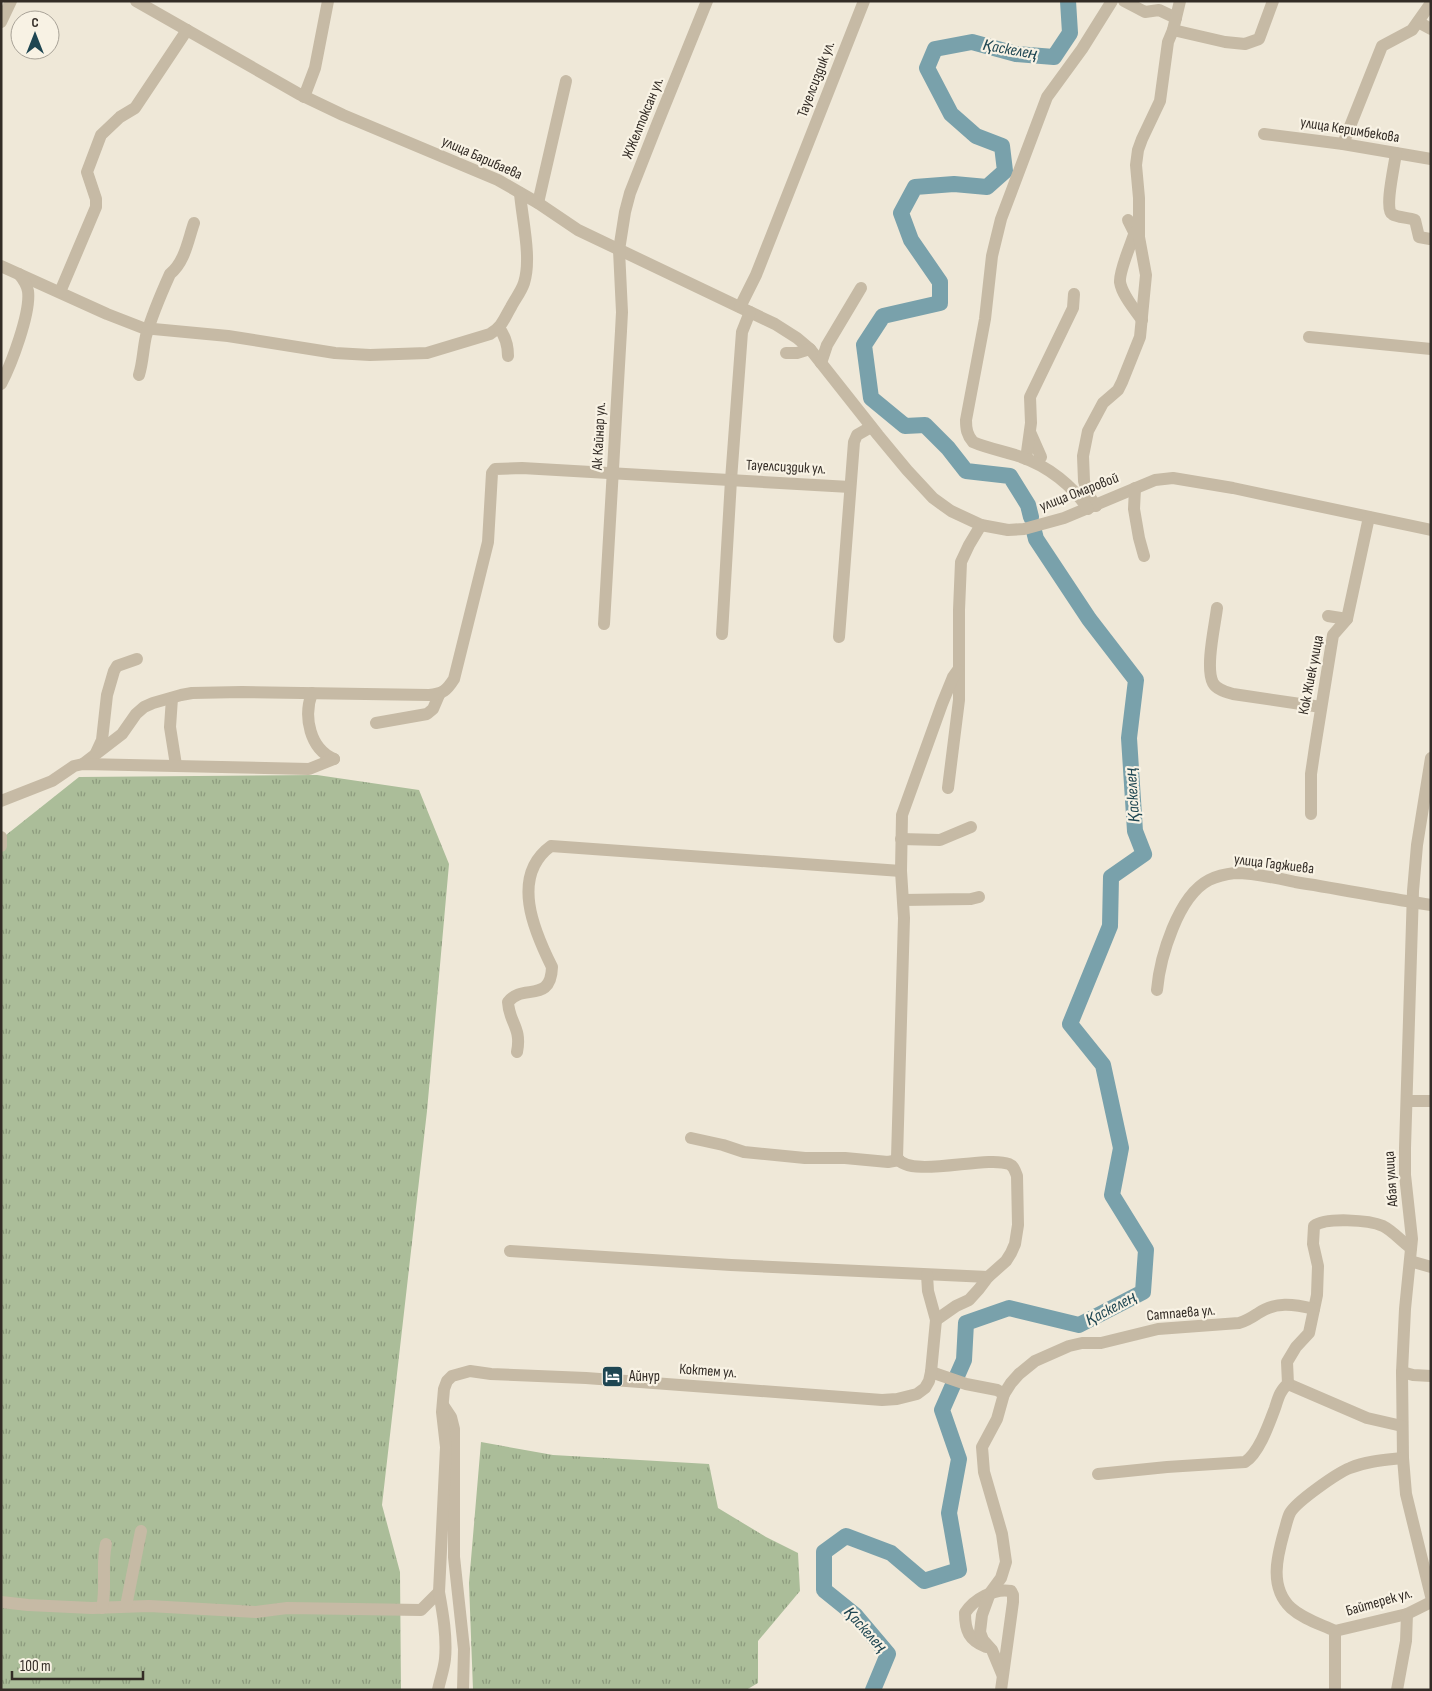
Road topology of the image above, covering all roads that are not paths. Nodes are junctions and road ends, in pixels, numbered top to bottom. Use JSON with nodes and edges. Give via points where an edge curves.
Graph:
{"nodes":[{"id":1,"x":11,"y":1,"type":"edge"},
{"id":2,"x":136,"y":1,"type":"edge"},
{"id":3,"x":328,"y":1,"type":"edge"},
{"id":4,"x":707,"y":1,"type":"edge"},
{"id":5,"x":864,"y":1,"type":"edge"},
{"id":6,"x":1112,"y":1,"type":"edge"},
{"id":7,"x":1124,"y":1,"type":"edge"},
{"id":8,"x":1180,"y":1,"type":"edge"},
{"id":9,"x":1273,"y":1,"type":"edge"},
{"id":10,"x":1431,"y":3,"type":"edge"},
{"id":11,"x":1,"y":22,"type":"edge"},
{"id":12,"x":1418,"y":22,"type":"junction"},
{"id":13,"x":1174,"y":24,"type":"junction"},
{"id":14,"x":1431,"y":29,"type":"edge"},
{"id":15,"x":187,"y":30,"type":"junction"},
{"id":16,"x":566,"y":80,"type":"dead end"},
{"id":17,"x":304,"y":96,"type":"junction"},
{"id":18,"x":1264,"y":134,"type":"dead end"},
{"id":19,"x":1343,"y":144,"type":"junction"},
{"id":20,"x":1396,"y":153,"type":"junction"},
{"id":21,"x":1431,"y":159,"type":"edge"},
{"id":22,"x":520,"y":193,"type":"junction"},
{"id":23,"x":538,"y":203,"type":"junction"},
{"id":24,"x":1128,"y":220,"type":"dead end"},
{"id":25,"x":194,"y":223,"type":"dead end"},
{"id":26,"x":1137,"y":234,"type":"junction"},
{"id":27,"x":1430,"y":239,"type":"edge"},
{"id":28,"x":619,"y":250,"type":"junction"},
{"id":29,"x":1,"y":266,"type":"edge"},
{"id":30,"x":19,"y":274,"type":"junction"},
{"id":31,"x":861,"y":288,"type":"dead end"},
{"id":32,"x":60,"y":292,"type":"junction"},
{"id":33,"x":1074,"y":294,"type":"dead end"},
{"id":34,"x":745,"y":310,"type":"junction"},
{"id":35,"x":1142,"y":320,"type":"junction"},
{"id":36,"x":499,"y":328,"type":"junction"},
{"id":37,"x":149,"y":329,"type":"junction"},
{"id":38,"x":1309,"y":337,"type":"dead end"},
{"id":39,"x":1431,"y":348,"type":"edge"},
{"id":40,"x":810,"y":349,"type":"junction"},
{"id":41,"x":786,"y":353,"type":"dead end"},
{"id":42,"x":508,"y":356,"type":"dead end"},
{"id":43,"x":821,"y":363,"type":"junction"},
{"id":44,"x":139,"y":375,"type":"dead end"},
{"id":45,"x":1,"y":384,"type":"edge"},
{"id":46,"x":871,"y":427,"type":"junction"},
{"id":47,"x":1030,"y":430,"type":"junction"},
{"id":48,"x":1041,"y":457,"type":"dead end"},
{"id":49,"x":1026,"y":459,"type":"junction"},
{"id":50,"x":613,"y":474,"type":"junction"},
{"id":51,"x":731,"y":480,"type":"junction"},
{"id":52,"x":850,"y":487,"type":"junction"},
{"id":53,"x":1135,"y":488,"type":"junction"},
{"id":54,"x":1092,"y":507,"type":"junction"},
{"id":55,"x":1369,"y":517,"type":"junction"},
{"id":56,"x":981,"y":526,"type":"junction"},
{"id":57,"x":1431,"y":530,"type":"edge"},
{"id":58,"x":1144,"y":556,"type":"dead end"},
{"id":59,"x":1216,"y":608,"type":"dead end"},
{"id":60,"x":1328,"y":616,"type":"dead end"},
{"id":61,"x":1348,"y":618,"type":"junction"},
{"id":62,"x":604,"y":624,"type":"dead end"},
{"id":63,"x":722,"y":634,"type":"dead end"},
{"id":64,"x":839,"y":637,"type":"dead end"},
{"id":65,"x":137,"y":659,"type":"dead end"},
{"id":66,"x":958,"y":670,"type":"junction"},
{"id":67,"x":312,"y":693,"type":"junction"},
{"id":68,"x":439,"y":695,"type":"junction"},
{"id":69,"x":172,"y":698,"type":"junction"},
{"id":70,"x":1321,"y":706,"type":"junction"},
{"id":71,"x":376,"y":723,"type":"dead end"},
{"id":72,"x":96,"y":753,"type":"junction"},
{"id":73,"x":1431,"y":758,"type":"edge"},
{"id":74,"x":83,"y":764,"type":"junction"},
{"id":75,"x":176,"y":765,"type":"junction"},
{"id":76,"x":948,"y":788,"type":"dead end"},
{"id":77,"x":1,"y":801,"type":"edge"},
{"id":78,"x":1311,"y":814,"type":"dead end"},
{"id":79,"x":971,"y":826,"type":"dead end"},
{"id":80,"x":1,"y":837,"type":"edge"},
{"id":81,"x":902,"y":839,"type":"junction"},
{"id":82,"x":1,"y":846,"type":"edge"},
{"id":83,"x":901,"y":871,"type":"junction"},
{"id":84,"x":979,"y":897,"type":"dead end"},
{"id":85,"x":903,"y":900,"type":"junction"},
{"id":86,"x":1413,"y":902,"type":"junction"},
{"id":87,"x":1431,"y":905,"type":"edge"},
{"id":88,"x":1157,"y":990,"type":"dead end"},
{"id":89,"x":517,"y":1052,"type":"dead end"},
{"id":90,"x":1407,"y":1101,"type":"junction"},
{"id":91,"x":1431,"y":1101,"type":"edge"},
{"id":92,"x":691,"y":1138,"type":"dead end"},
{"id":93,"x":899,"y":1160,"type":"junction"},
{"id":94,"x":1384,"y":1227,"type":"junction"},
{"id":95,"x":1412,"y":1232,"type":"junction"},
{"id":96,"x":510,"y":1251,"type":"dead end"},
{"id":97,"x":1410,"y":1255,"type":"junction"},
{"id":98,"x":1431,"y":1266,"type":"edge"},
{"id":99,"x":927,"y":1274,"type":"junction"},
{"id":100,"x":988,"y":1277,"type":"junction"},
{"id":101,"x":1314,"y":1309,"type":"junction"},
{"id":102,"x":936,"y":1320,"type":"junction"},
{"id":103,"x":931,"y":1372,"type":"junction"},
{"id":104,"x":1402,"y":1372,"type":"junction"},
{"id":105,"x":1431,"y":1376,"type":"edge"},
{"id":106,"x":1288,"y":1384,"type":"junction"},
{"id":107,"x":1001,"y":1392,"type":"junction"},
{"id":108,"x":443,"y":1405,"type":"junction"},
{"id":109,"x":1402,"y":1426,"type":"junction"},
{"id":110,"x":1403,"y":1458,"type":"junction"},
{"id":111,"x":1098,"y":1474,"type":"dead end"},
{"id":112,"x":141,"y":1531,"type":"dead end"},
{"id":113,"x":106,"y":1544,"type":"dead end"},
{"id":114,"x":438,"y":1592,"type":"junction"},
{"id":115,"x":990,"y":1593,"type":"junction"},
{"id":116,"x":1431,"y":1596,"type":"edge"},
{"id":117,"x":1,"y":1602,"type":"edge"},
{"id":118,"x":1431,"y":1602,"type":"edge"},
{"id":119,"x":126,"y":1606,"type":"junction"},
{"id":120,"x":102,"y":1608,"type":"junction"},
{"id":121,"x":1407,"y":1614,"type":"junction"},
{"id":122,"x":1335,"y":1631,"type":"junction"},
{"id":123,"x":1002,"y":1674,"type":"junction"},
{"id":124,"x":438,"y":1690,"type":"edge"},
{"id":125,"x":463,"y":1690,"type":"edge"},
{"id":126,"x":1001,"y":1690,"type":"edge"},
{"id":127,"x":1335,"y":1690,"type":"edge"},
{"id":128,"x":1397,"y":1690,"type":"edge"}],
"edges":[{"from":1,"to":11,"type":"street"},
{"from":2,"to":15,"type":"street","name":"улица Барибаева"},
{"from":3,"to":17,"type":"street","via":[[315,68]]},
{"from":4,"to":28,"type":"street","name":"ЖЖелтоксан ул.","via":[[630,193]]},
{"from":5,"to":34,"type":"street","name":"Тауелсиздик ул."},
{"from":6,"to":49,"type":"street","via":[[1047,97],[1002,219],[992,256],[985,320],[966,430],[973,442]]},
{"from":7,"to":13,"type":"street","via":[[1145,12],[1159,10]]},
{"from":8,"to":13,"type":"street"},
{"from":9,"to":13,"type":"street","via":[[1259,38],[1246,44],[1225,42]]},
{"from":10,"to":12,"type":"street"},
{"from":12,"to":14,"type":"street"},
{"from":12,"to":19,"type":"street","via":[[1412,30],[1382,46]]},
{"from":13,"to":26,"type":"street","via":[[1168,42],[1160,101],[1138,150]]},
{"from":15,"to":17,"type":"street","name":"улица Барибаева"},
{"from":15,"to":32,"type":"street","via":[[135,108],[120,117],[101,136],[87,172],[96,207]]},
{"from":16,"to":23,"type":"street"},
{"from":17,"to":22,"type":"street","name":"улица Барибаева","via":[[498,180]]},
{"from":18,"to":19,"type":"street","name":"улица Керимбекова"},
{"from":19,"to":20,"type":"street","name":"улица Керимбекова"},
{"from":20,"to":21,"type":"street","name":"улица Керимбекова"},
{"from":20,"to":27,"type":"street","via":[[1389,211],[1415,220],[1419,237]]},
{"from":22,"to":23,"type":"street","name":"улица Барибаева"},
{"from":22,"to":36,"type":"street","via":[[525,280]]},
{"from":23,"to":28,"type":"street","name":"улица Барибаева","via":[[578,230]]},
{"from":24,"to":26,"type":"street"},
{"from":25,"to":37,"type":"street","via":[[182,259],[168,279]]},
{"from":26,"to":35,"type":"street","via":[[1146,275]]},
{"from":26,"to":35,"type":"street","via":[[1120,282]]},
{"from":28,"to":34,"type":"street","name":"улица Барибаева"},
{"from":28,"to":50,"type":"street","name":"Ак Кайнар ул.","via":[[622,312]]},
{"from":29,"to":30,"type":"street"},
{"from":30,"to":32,"type":"street"},
{"from":30,"to":45,"type":"street","via":[[28,291],[28,308]]},
{"from":31,"to":43,"type":"street","via":[[827,345]]},
{"from":32,"to":37,"type":"street"},
{"from":33,"to":47,"type":"street","via":[[1073,308],[1030,397]]},
{"from":34,"to":40,"type":"street","name":"улица Барибаева","via":[[775,324]]},
{"from":34,"to":51,"type":"street","name":"Тауелсиздик ул."},
{"from":35,"to":54,"type":"street","via":[[1140,337],[1122,382],[1103,403],[1088,431],[1082,456],[1083,475]]},
{"from":36,"to":37,"type":"street","via":[[490,334],[428,353],[334,359],[228,336]]},
{"from":36,"to":42,"type":"street","via":[[508,343]]},
{"from":37,"to":44,"type":"street"},
{"from":38,"to":39,"type":"street"},
{"from":40,"to":41,"type":"street"},
{"from":40,"to":43,"type":"street","name":"улица Омаровой"},
{"from":43,"to":46,"type":"street","name":"улица Омаровой"},
{"from":46,"to":52,"type":"street","via":[[857,435],[854,442]]},
{"from":46,"to":56,"type":"street","name":"улица Омаровой","via":[[933,498]]},
{"from":47,"to":48,"type":"street"},
{"from":47,"to":49,"type":"street"},
{"from":49,"to":54,"type":"street","via":[[1051,472]]},
{"from":50,"to":51,"type":"street"},
{"from":50,"to":62,"type":"street","name":"Ак Кайнар ул."},
{"from":50,"to":68,"type":"street","via":[[522,468],[493,470],[488,542],[472,609],[454,679]]},
{"from":51,"to":52,"type":"street","name":"Тауелсиздик ул."},
{"from":51,"to":63,"type":"street"},
{"from":52,"to":64,"type":"street"},
{"from":53,"to":54,"type":"street","name":"улица Омаровой"},
{"from":53,"to":55,"type":"street","name":"улица Омаровой","via":[[1155,480],[1173,478]]},
{"from":53,"to":58,"type":"street","via":[[1134,509]]},
{"from":54,"to":56,"type":"street","name":"улица Омаровой","via":[[1024,529]]},
{"from":55,"to":57,"type":"street","name":"улица Омаровой"},
{"from":55,"to":61,"type":"street","name":"Кок Жиек улица"},
{"from":56,"to":66,"type":"street","via":[[962,562]]},
{"from":59,"to":70,"type":"street","via":[[1210,673],[1218,688],[1233,694]]},
{"from":60,"to":61,"type":"street"},
{"from":61,"to":70,"type":"street","name":"Кок Жиек улица","via":[[1333,635]]},
{"from":65,"to":72,"type":"street","via":[[114,670],[107,695],[102,740]]},
{"from":66,"to":76,"type":"street","via":[[959,700]]},
{"from":66,"to":81,"type":"street","via":[[903,807]]},
{"from":67,"to":68,"type":"street"},
{"from":67,"to":69,"type":"street","via":[[192,693]]},
{"from":67,"to":75,"type":"street","via":[[309,710],[314,742],[326,756],[334,759],[309,768]]},
{"from":68,"to":71,"type":"street","via":[[426,714]]},
{"from":69,"to":72,"type":"street","via":[[144,707],[122,734]]},
{"from":69,"to":75,"type":"street","via":[[170,727]]},
{"from":70,"to":78,"type":"street","name":"Кок Жиек улица","via":[[1311,774]]},
{"from":72,"to":74,"type":"street"},
{"from":73,"to":86,"type":"street","name":"Абая улица","via":[[1417,845]]},
{"from":74,"to":75,"type":"street"},
{"from":74,"to":77,"type":"street","via":[[74,766],[52,781]]},
{"from":79,"to":81,"type":"street","via":[[940,840]]},
{"from":80,"to":82,"type":"street"},
{"from":81,"to":83,"type":"street"},
{"from":83,"to":85,"type":"street"},
{"from":83,"to":89,"type":"street","via":[[551,846],[537,859],[529,883],[528,900],[532,920],[552,972],[544,988],[516,995],[508,1002],[518,1032]]},
{"from":84,"to":85,"type":"street"},
{"from":85,"to":93,"type":"street"},
{"from":86,"to":87,"type":"street","name":"улица Гаджиева"},
{"from":86,"to":88,"type":"street","name":"улица Гаджиева","via":[[1237,873],[1217,877],[1200,886],[1180,911]]},
{"from":86,"to":90,"type":"street","name":"Абая улица"},
{"from":90,"to":91,"type":"street"},
{"from":90,"to":95,"type":"street","name":"Абая улица","via":[[1405,1175]]},
{"from":92,"to":93,"type":"street","via":[[744,1152],[805,1158]]},
{"from":93,"to":100,"type":"street","via":[[924,1167],[1003,1162],[1015,1169],[1018,1198],[1015,1244],[1006,1261]]},
{"from":94,"to":95,"type":"street"},
{"from":94,"to":97,"type":"street"},
{"from":94,"to":101,"type":"street","via":[[1365,1221],[1326,1222],[1314,1226],[1313,1244],[1318,1266]]},
{"from":95,"to":97,"type":"street","name":"Абая улица"},
{"from":96,"to":99,"type":"street"},
{"from":97,"to":98,"type":"street"},
{"from":97,"to":104,"type":"street","name":"Абая улица"},
{"from":99,"to":100,"type":"street"},
{"from":99,"to":102,"type":"street"},
{"from":100,"to":102,"type":"street","via":[[969,1300]]},
{"from":101,"to":106,"type":"street","via":[[1309,1333],[1289,1356]]},
{"from":101,"to":107,"type":"street","name":"Сатпаева ул.","via":[[1280,1304],[1239,1323],[1158,1329],[1101,1343],[1069,1346],[1035,1361],[1008,1379]]},
{"from":102,"to":103,"type":"street"},
{"from":103,"to":107,"type":"street"},
{"from":103,"to":108,"type":"street","name":"Коктем ул.","via":[[924,1388],[917,1394],[882,1400],[463,1372],[447,1381]]},
{"from":104,"to":105,"type":"street"},
{"from":104,"to":109,"type":"street","name":"Абая улица"},
{"from":106,"to":109,"type":"street","via":[[1367,1418]]},
{"from":106,"to":111,"type":"street","via":[[1283,1388],[1253,1457],[1245,1462]]},
{"from":107,"to":115,"type":"street","via":[[997,1419],[982,1447],[984,1472],[1002,1534],[1006,1562],[1001,1578]]},
{"from":108,"to":114,"type":"street","via":[[446,1447]]},
{"from":108,"to":125,"type":"street","via":[[454,1429],[454,1557],[464,1649]]},
{"from":109,"to":110,"type":"street","name":"Абая улица"},
{"from":110,"to":116,"type":"street","name":"Абая улица","via":[[1406,1494]]},
{"from":110,"to":122,"type":"street","via":[[1349,1468],[1290,1512],[1276,1565],[1279,1588],[1290,1607],[1305,1618]]},
{"from":112,"to":119,"type":"street"},
{"from":113,"to":120,"type":"street"},
{"from":114,"to":119,"type":"street","via":[[421,1610],[287,1608],[256,1612]]},
{"from":114,"to":124,"type":"street","via":[[446,1644]]},
{"from":115,"to":123,"type":"street","via":[[1008,1590],[1013,1595]]},
{"from":115,"to":123,"type":"street","via":[[965,1613],[966,1630],[982,1646],[992,1650]]},
{"from":117,"to":120,"type":"street"},
{"from":118,"to":121,"type":"street","name":"Байтерек ул."},
{"from":119,"to":120,"type":"street"},
{"from":121,"to":122,"type":"street","name":"Байтерек ул."},
{"from":121,"to":128,"type":"street","via":[[1406,1641]]},
{"from":122,"to":127,"type":"street"},
{"from":123,"to":126,"type":"street"}]}
